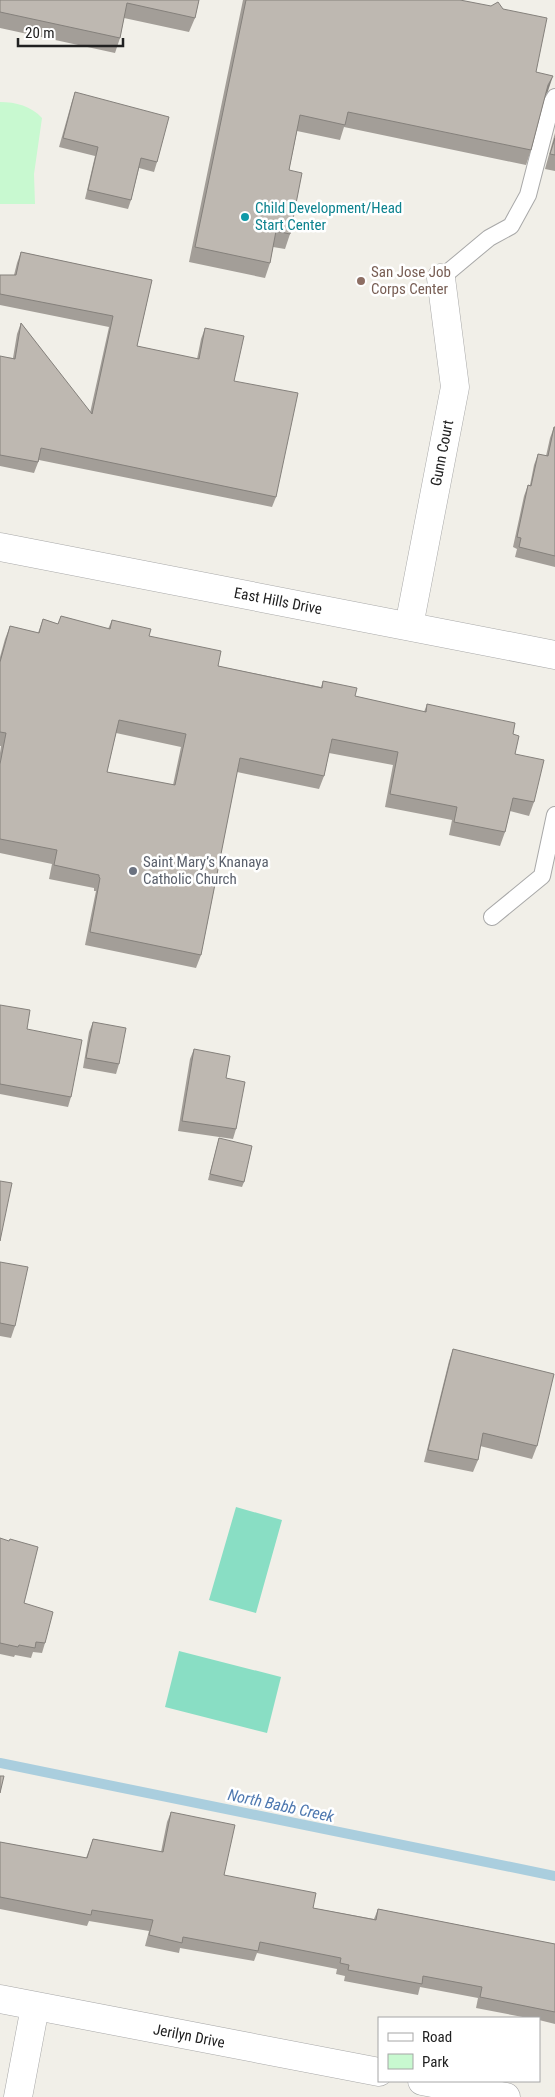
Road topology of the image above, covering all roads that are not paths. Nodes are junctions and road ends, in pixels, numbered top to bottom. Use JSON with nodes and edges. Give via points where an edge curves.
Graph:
{"nodes":[{"id":1,"x":555,"y":97,"type":"edge"},
{"id":2,"x":441,"y":278,"type":"joint"},
{"id":3,"x":0,"y":547,"type":"edge"},
{"id":4,"x":409,"y":626,"type":"junction"},
{"id":5,"x":555,"y":655,"type":"edge"},
{"id":6,"x":555,"y":815,"type":"edge"},
{"id":7,"x":492,"y":917,"type":"dead end"},
{"id":8,"x":0,"y":1999,"type":"edge"},
{"id":9,"x":35,"y":2007,"type":"junction"},
{"id":10,"x":378,"y":2072,"type":"edge"},
{"id":11,"x":427,"y":2082,"type":"edge"},
{"id":12,"x":496,"y":2096,"type":"edge"},
{"id":13,"x":18,"y":2097,"type":"edge"}],
"edges":[{"from":1,"to":2,"type":"lane","via":[[528,196],[511,226],[489,238]]},
{"from":2,"to":4,"type":"street","name":"Gunn Court","via":[[455,387]]},
{"from":3,"to":4,"type":"street","name":"East Hills Drive"},
{"from":4,"to":5,"type":"street","name":"East Hills Drive"},
{"from":6,"to":7,"type":"lane","via":[[542,876]]},
{"from":8,"to":9,"type":"street","name":"Jerilyn Drive"},
{"from":9,"to":10,"type":"street","name":"Jerilyn Drive"},
{"from":9,"to":13,"type":"street"},
{"from":11,"to":12,"type":"street"}]}
